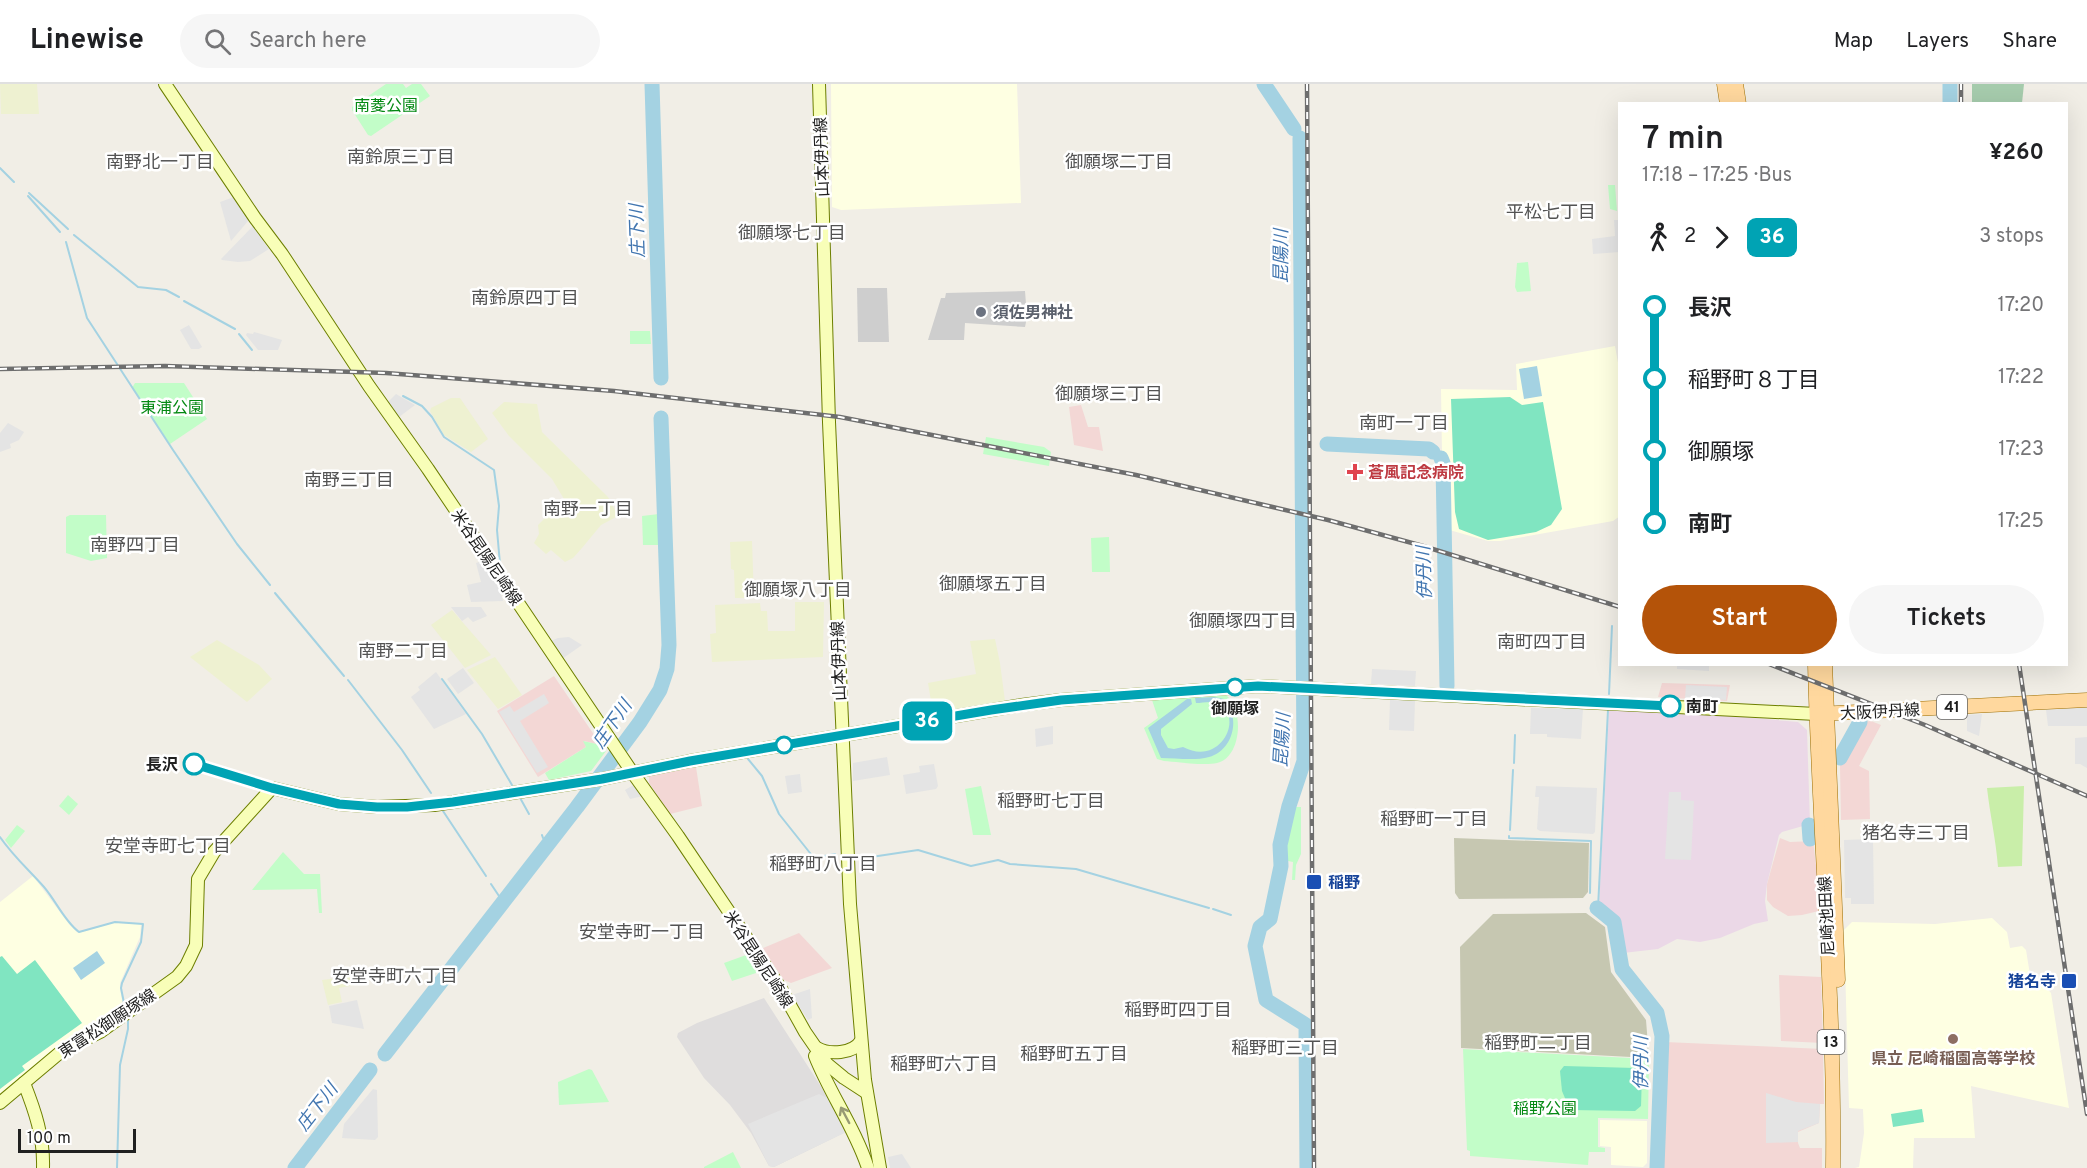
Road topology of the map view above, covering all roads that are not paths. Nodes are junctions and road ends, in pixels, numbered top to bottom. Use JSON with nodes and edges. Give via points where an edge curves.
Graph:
{"nodes":[{"id":1,"x":165,"y":84,"type":"edge"},
{"id":2,"x":819,"y":84,"type":"edge"},
{"id":3,"x":1724,"y":84,"type":"edge"},
{"id":4,"x":1736,"y":84,"type":"edge"},
{"id":5,"x":1727,"y":102,"type":"edge"},
{"id":6,"x":1739,"y":102,"type":"edge"},
{"id":7,"x":1815,"y":666,"type":"edge"},
{"id":8,"x":1825,"y":666,"type":"edge"},
{"id":9,"x":2087,"y":700,"type":"edge"},
{"id":10,"x":1821,"y":714,"type":"junction"},
{"id":11,"x":842,"y":736,"type":"junction"},
{"id":12,"x":632,"y":772,"type":"junction"},
{"id":13,"x":805,"y":1032,"type":"junction"},
{"id":14,"x":861,"y":1041,"type":"junction"},
{"id":15,"x":816,"y":1048,"type":"junction"},
{"id":16,"x":24,"y":1083,"type":"junction"},
{"id":17,"x":867,"y":1093,"type":"junction"},
{"id":18,"x":0,"y":1103,"type":"edge"},
{"id":19,"x":43,"y":1168,"type":"edge"},
{"id":20,"x":868,"y":1168,"type":"edge"},
{"id":21,"x":880,"y":1168,"type":"edge"},
{"id":22,"x":1833,"y":1168,"type":"edge"},
{"id":23,"x":1842,"y":1168,"type":"edge"}],
"edges":[{"from":1,"to":12,"type":"main road","name":"米谷昆陽尼崎線"},
{"from":2,"to":11,"type":"main road","name":"山本伊丹線"},
{"from":3,"to":5,"type":"main road"},
{"from":4,"to":6,"type":"main road"},
{"from":7,"to":10,"type":"main road","name":"尼崎池田線","number":"13"},
{"from":8,"to":10,"type":"main road","name":"尼崎池田線","number":"13"},
{"from":9,"to":10,"type":"main road","name":"大阪伊丹線","number":"41"},
{"from":10,"to":11,"type":"main road","name":"東富松御願塚線","via":[[1235,687],[1061,700]]},
{"from":10,"to":22,"type":"main road","name":"尼崎池田線","number":"13"},
{"from":10,"to":23,"type":"main road","name":"尼崎池田線","number":"13","via":[[1837,915]]},
{"from":11,"to":12,"type":"main road","name":"東富松御願塚線"},
{"from":11,"to":14,"type":"main road","name":"山本伊丹線"},
{"from":12,"to":13,"type":"main road","name":"米谷昆陽尼崎線","via":[[781,989]]},
{"from":12,"to":16,"type":"main road","name":"東富松御願塚線","via":[[407,807],[339,804],[272,788],[214,852],[198,879],[196,945],[177,977],[100,1032],[63,1050]]},
{"from":13,"to":15,"type":"main road","name":"米谷昆陽尼崎線"},
{"from":20,"to":13,"type":"main road","name":"米谷昆陽尼崎線","one_way":true},
{"from":14,"to":15,"type":"main road","via":[[850,1050],[830,1053]]},
{"from":14,"to":17,"type":"main road","name":"山本伊丹線"},
{"from":15,"to":17,"type":"main road","name":"米谷昆陽尼崎線","via":[[827,1064]]},
{"from":16,"to":18,"type":"main road","name":"東富松御願塚線"},
{"from":16,"to":19,"type":"main road","via":[[38,1122]]},
{"from":17,"to":21,"type":"main road"}]}
